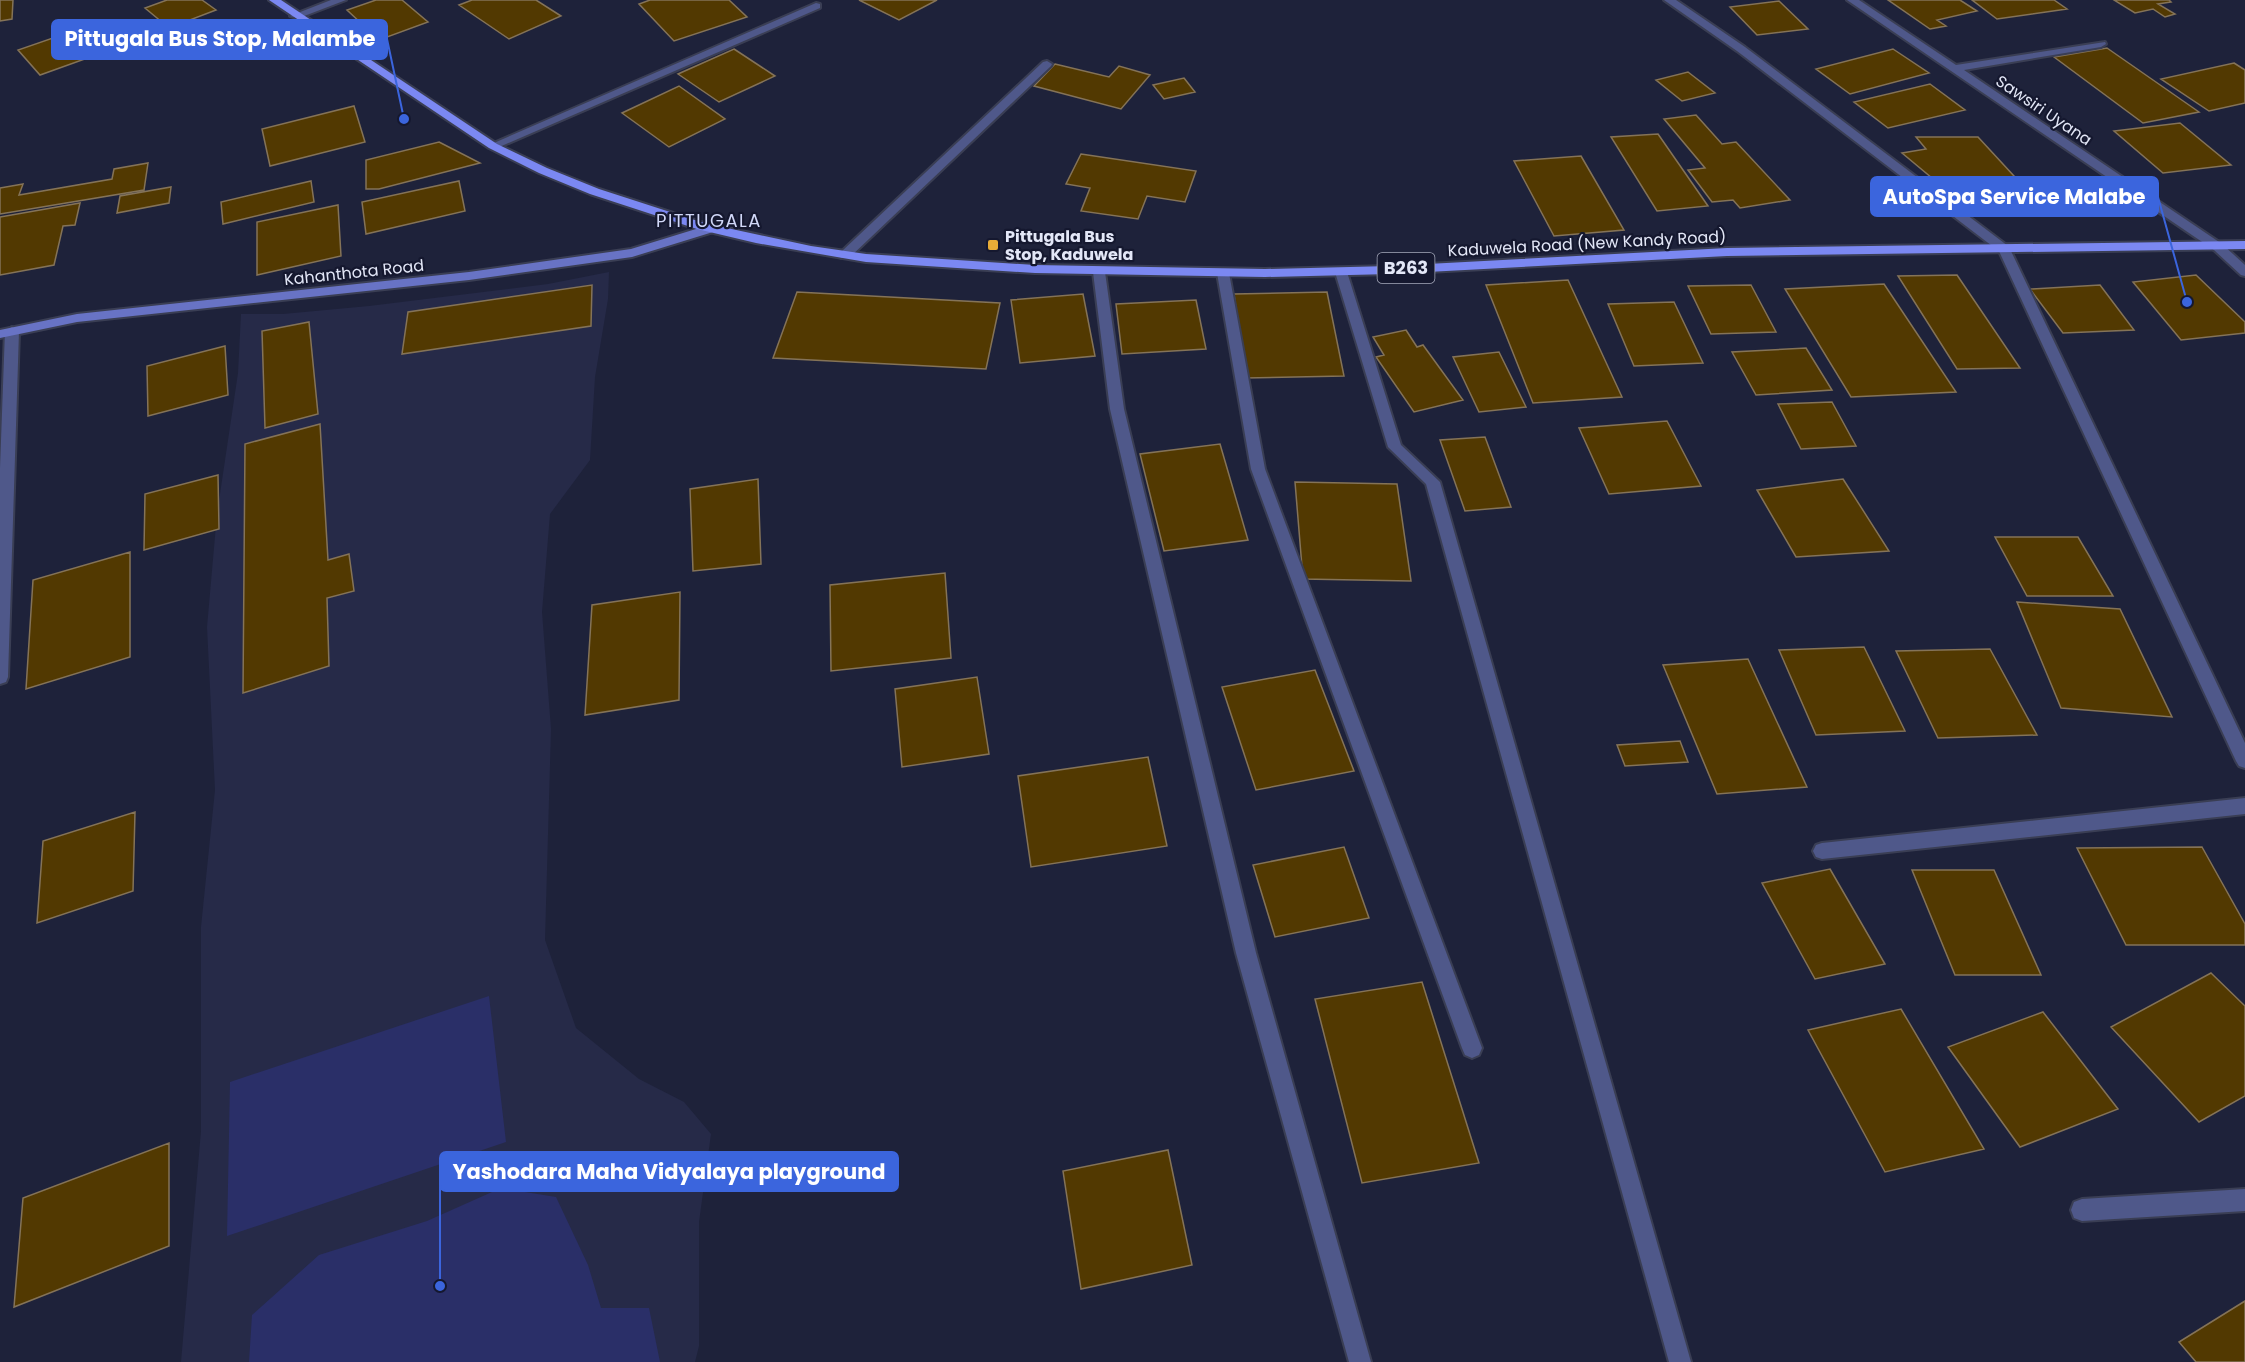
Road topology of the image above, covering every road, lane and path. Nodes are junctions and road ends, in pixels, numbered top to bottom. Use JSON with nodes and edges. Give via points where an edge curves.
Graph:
{"nodes":[{"id":1,"x":274,"y":0,"type":"edge"},
{"id":2,"x":341,"y":0,"type":"edge"},
{"id":3,"x":1669,"y":0,"type":"edge"},
{"id":4,"x":1852,"y":0,"type":"edge"},
{"id":5,"x":816,"y":6,"type":"dead end"},
{"id":6,"x":295,"y":16,"type":"junction"},
{"id":7,"x":2101,"y":44,"type":"dead end"},
{"id":8,"x":1047,"y":64,"type":"dead end"},
{"id":9,"x":1953,"y":69,"type":"junction"},
{"id":10,"x":493,"y":146,"type":"junction"},
{"id":11,"x":709,"y":229,"type":"junction"},
{"id":12,"x":2245,"y":245,"type":"edge"},
{"id":13,"x":2218,"y":247,"type":"junction"},
{"id":14,"x":2004,"y":249,"type":"junction"},
{"id":15,"x":845,"y":255,"type":"junction"},
{"id":16,"x":1099,"y":272,"type":"junction"},
{"id":17,"x":1341,"y":272,"type":"junction"},
{"id":18,"x":2245,"y":272,"type":"edge"},
{"id":19,"x":1223,"y":273,"type":"junction"},
{"id":20,"x":6,"y":333,"type":"edge"},
{"id":21,"x":0,"y":677,"type":"edge"},
{"id":22,"x":2245,"y":761,"type":"edge"},
{"id":23,"x":2245,"y":806,"type":"edge"},
{"id":24,"x":1822,"y":851,"type":"dead end"},
{"id":25,"x":1472,"y":1048,"type":"dead end"},
{"id":26,"x":2245,"y":1200,"type":"edge"},
{"id":27,"x":2082,"y":1210,"type":"dead end"},
{"id":28,"x":1360,"y":1362,"type":"edge"},
{"id":29,"x":1680,"y":1362,"type":"edge"}],
"edges":[{"from":1,"to":6,"type":"main road","name":"Kaduwela Road (New Kandy Road)","number":"B263"},
{"from":2,"to":6,"type":"street"},
{"from":3,"to":14,"type":"street","via":[[1741,49]]},
{"from":4,"to":9,"type":"street","name":"Sawsiri Uyana"},
{"from":5,"to":10,"type":"street"},
{"from":6,"to":10,"type":"main road","name":"Kaduwela Road (New Kandy Road)","number":"B263"},
{"from":7,"to":9,"type":"street"},
{"from":8,"to":15,"type":"street"},
{"from":9,"to":13,"type":"street","name":"Sawsiri Uyana"},
{"from":10,"to":11,"type":"main road","name":"Kaduwela Road (New Kandy Road)","number":"B263","via":[[576,185]]},
{"from":11,"to":15,"type":"main road","name":"Kaduwela Road (New Kandy Road)","number":"B263"},
{"from":11,"to":20,"type":"main road","name":"Kahanthota Road","via":[[632,253],[469,276],[77,318]]},
{"from":12,"to":13,"type":"main road","name":"Kaduwela Road (New Kandy Road)","number":"B263"},
{"from":13,"to":14,"type":"main road","name":"Kaduwela Road (New Kandy Road)","number":"B263"},
{"from":13,"to":18,"type":"street","name":"Sawsiri Uyana"},
{"from":14,"to":17,"type":"main road","name":"Kaduwela Road (New Kandy Road)","number":"B263","via":[[1727,252]]},
{"from":14,"to":22,"type":"street"},
{"from":15,"to":16,"type":"main road","name":"Kaduwela Road (New Kandy Road)","number":"B263"},
{"from":16,"to":19,"type":"main road","name":"Kaduwela Road (New Kandy Road)","number":"B263"},
{"from":16,"to":28,"type":"street","via":[[1117,409],[1243,941]]},
{"from":17,"to":19,"type":"main road","name":"Kaduwela Road (New Kandy Road)","number":"B263"},
{"from":17,"to":29,"type":"street","via":[[1395,447],[1433,482]]},
{"from":19,"to":25,"type":"street","via":[[1258,469]]},
{"from":20,"to":21,"type":"street"},
{"from":23,"to":24,"type":"street"},
{"from":26,"to":27,"type":"street"}]}
